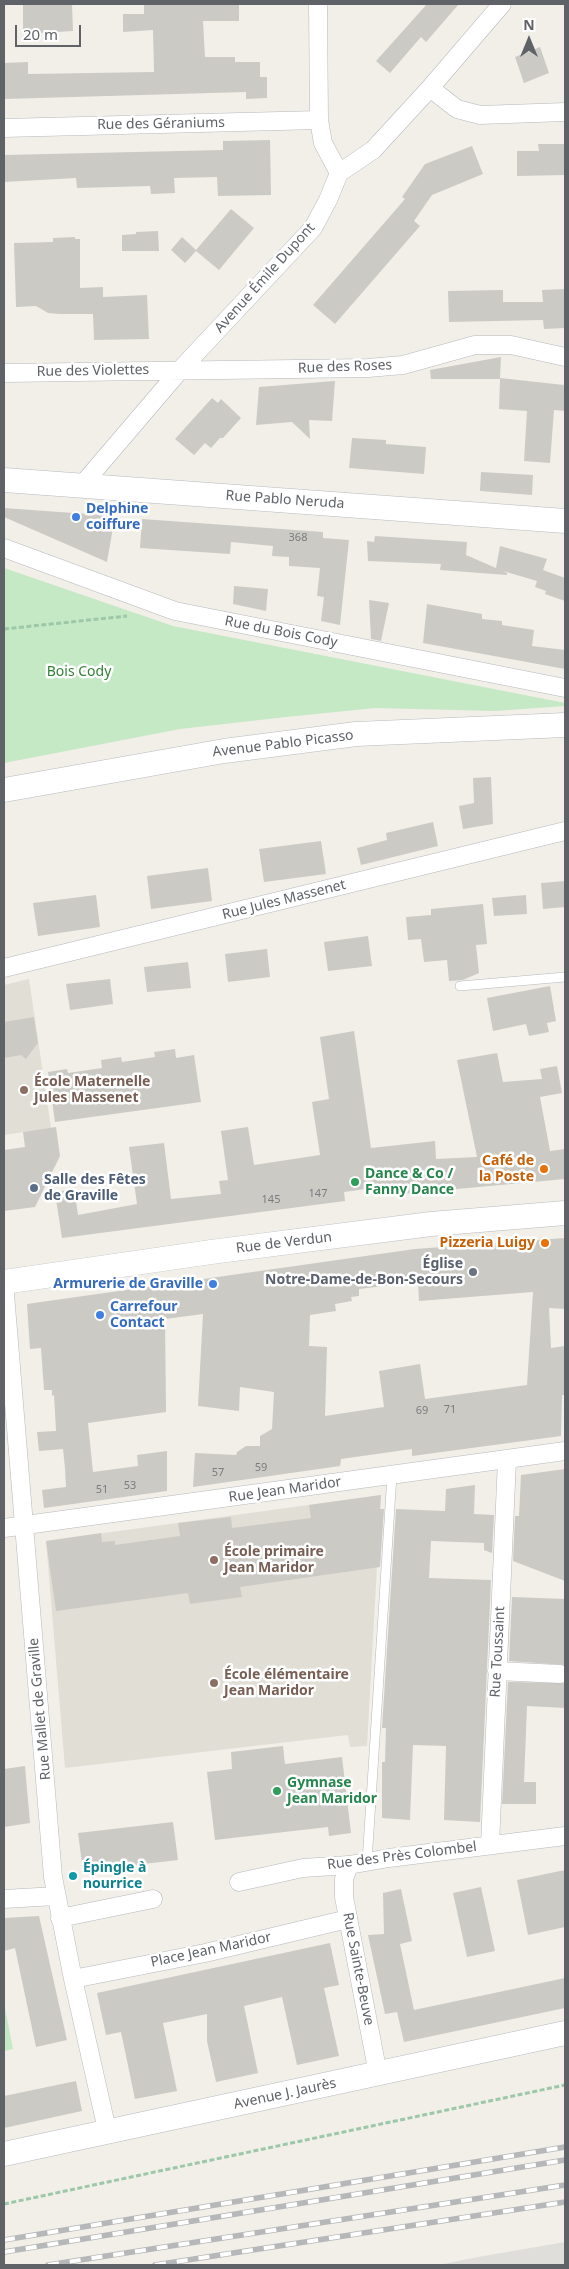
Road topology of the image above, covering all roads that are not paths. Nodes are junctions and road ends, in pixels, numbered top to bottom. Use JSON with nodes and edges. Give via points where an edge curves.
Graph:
{"nodes":[{"id":1,"x":318,"y":4,"type":"edge"},
{"id":2,"x":502,"y":4,"type":"edge"},
{"id":3,"x":430,"y":88,"type":"junction"},
{"id":4,"x":565,"y":112,"type":"edge"},
{"id":5,"x":319,"y":120,"type":"junction"},
{"id":6,"x":4,"y":128,"type":"edge"},
{"id":7,"x":339,"y":173,"type":"junction"},
{"id":8,"x":565,"y":357,"type":"edge"},
{"id":9,"x":181,"y":369,"type":"junction"},
{"id":10,"x":4,"y":373,"type":"edge"},
{"id":11,"x":4,"y":480,"type":"edge"},
{"id":12,"x":82,"y":485,"type":"junction"},
{"id":13,"x":565,"y":521,"type":"edge"},
{"id":14,"x":4,"y":548,"type":"edge"},
{"id":15,"x":565,"y":688,"type":"edge"},
{"id":16,"x":565,"y":725,"type":"edge"},
{"id":17,"x":4,"y":790,"type":"edge"},
{"id":18,"x":565,"y":832,"type":"edge"},
{"id":19,"x":4,"y":968,"type":"edge"},
{"id":20,"x":565,"y":977,"type":"edge"},
{"id":21,"x":460,"y":986,"type":"dead end"},
{"id":22,"x":565,"y":1213,"type":"edge"},
{"id":23,"x":4,"y":1282,"type":"edge"},
{"id":24,"x":565,"y":1452,"type":"edge"},
{"id":25,"x":506,"y":1460,"type":"junction"},
{"id":26,"x":392,"y":1475,"type":"junction"},
{"id":27,"x":25,"y":1526,"type":"junction"},
{"id":28,"x":4,"y":1528,"type":"edge"},
{"id":29,"x":497,"y":1671,"type":"junction"},
{"id":30,"x":560,"y":1674,"type":"dead end"},
{"id":31,"x":565,"y":1836,"type":"edge"},
{"id":32,"x":490,"y":1845,"type":"junction"},
{"id":33,"x":367,"y":1862,"type":"junction"},
{"id":34,"x":349,"y":1865,"type":"junction"},
{"id":35,"x":239,"y":1882,"type":"dead end"},
{"id":36,"x":56,"y":1896,"type":"junction"},
{"id":37,"x":4,"y":1899,"type":"edge"},
{"id":38,"x":153,"y":1899,"type":"dead end"},
{"id":39,"x":60,"y":1918,"type":"junction"},
{"id":40,"x":348,"y":1920,"type":"junction"},
{"id":41,"x":73,"y":1979,"type":"junction"},
{"id":42,"x":565,"y":2033,"type":"edge"},
{"id":43,"x":378,"y":2074,"type":"junction"},
{"id":44,"x":107,"y":2130,"type":"junction"},
{"id":45,"x":4,"y":2154,"type":"edge"}],
"edges":[{"from":1,"to":5,"type":"street"},
{"from":2,"to":3,"type":"street"},
{"from":3,"to":4,"type":"street","via":[[457,109],[480,114]]},
{"from":3,"to":7,"type":"street","via":[[373,150]]},
{"from":5,"to":6,"type":"street","name":"Rue des Géraniums"},
{"from":5,"to":7,"type":"street","via":[[322,143]]},
{"from":7,"to":9,"type":"street","name":"Avenue Émile Dupont","via":[[313,228]]},
{"from":8,"to":9,"type":"street","name":"Rue des Roses","via":[[511,345],[475,345],[403,365],[368,368]]},
{"from":9,"to":10,"type":"street","name":"Rue des Violettes"},
{"from":9,"to":12,"type":"street","name":"Avenue Émile Dupont"},
{"from":11,"to":12,"type":"street","name":"Rue Pablo Neruda"},
{"from":12,"to":13,"type":"street","name":"Rue Pablo Neruda"},
{"from":14,"to":15,"type":"street","name":"Rue du Bois Cody","via":[[175,611]]},
{"from":16,"to":17,"type":"street","name":"Avenue Pablo Picasso","via":[[356,734],[224,751]]},
{"from":18,"to":19,"type":"street","name":"Rue Jules Massenet"},
{"from":20,"to":21,"type":"lane"},
{"from":22,"to":23,"type":"street","name":"Rue de Verdun","via":[[431,1224]]},
{"from":23,"to":27,"type":"street","name":"Rue Mallet de Graville"},
{"from":24,"to":25,"type":"street","name":"Rue Jean Maridor"},
{"from":25,"to":26,"type":"street","name":"Rue Jean Maridor"},
{"from":25,"to":29,"type":"street","name":"Rue Toussaint"},
{"from":26,"to":27,"type":"street","name":"Rue Jean Maridor"},
{"from":26,"to":33,"type":"lane"},
{"from":27,"to":28,"type":"street","name":"Rue Jean Maridor"},
{"from":27,"to":36,"type":"street","name":"Rue Mallet de Graville"},
{"from":29,"to":30,"type":"street"},
{"from":29,"to":32,"type":"street","name":"Rue Toussaint"},
{"from":31,"to":32,"type":"street","name":"Rue des Près Colombel"},
{"from":32,"to":33,"type":"street","name":"Rue des Près Colombel"},
{"from":33,"to":34,"type":"street","name":"Rue des Près Colombel"},
{"from":34,"to":35,"type":"street","name":"Rue des Près Colombel","via":[[303,1868]]},
{"from":34,"to":40,"type":"street","name":"Rue Sainte-Beuve","via":[[344,1879]]},
{"from":36,"to":37,"type":"street"},
{"from":36,"to":39,"type":"street","name":"Rue Mallet de Graville"},
{"from":38,"to":39,"type":"street"},
{"from":39,"to":41,"type":"street","name":"Rue Mallet de Graville"},
{"from":40,"to":41,"type":"street","name":"Place Jean Maridor"},
{"from":40,"to":43,"type":"street","name":"Rue Sainte-Beuve"},
{"from":41,"to":44,"type":"street","name":"Rue Mallet de Graville"},
{"from":42,"to":43,"type":"street","name":"Avenue J. Jaurès"},
{"from":43,"to":44,"type":"street","name":"Avenue J. Jaurès"},
{"from":44,"to":45,"type":"street","name":"Avenue J. Jaurès"}]}
